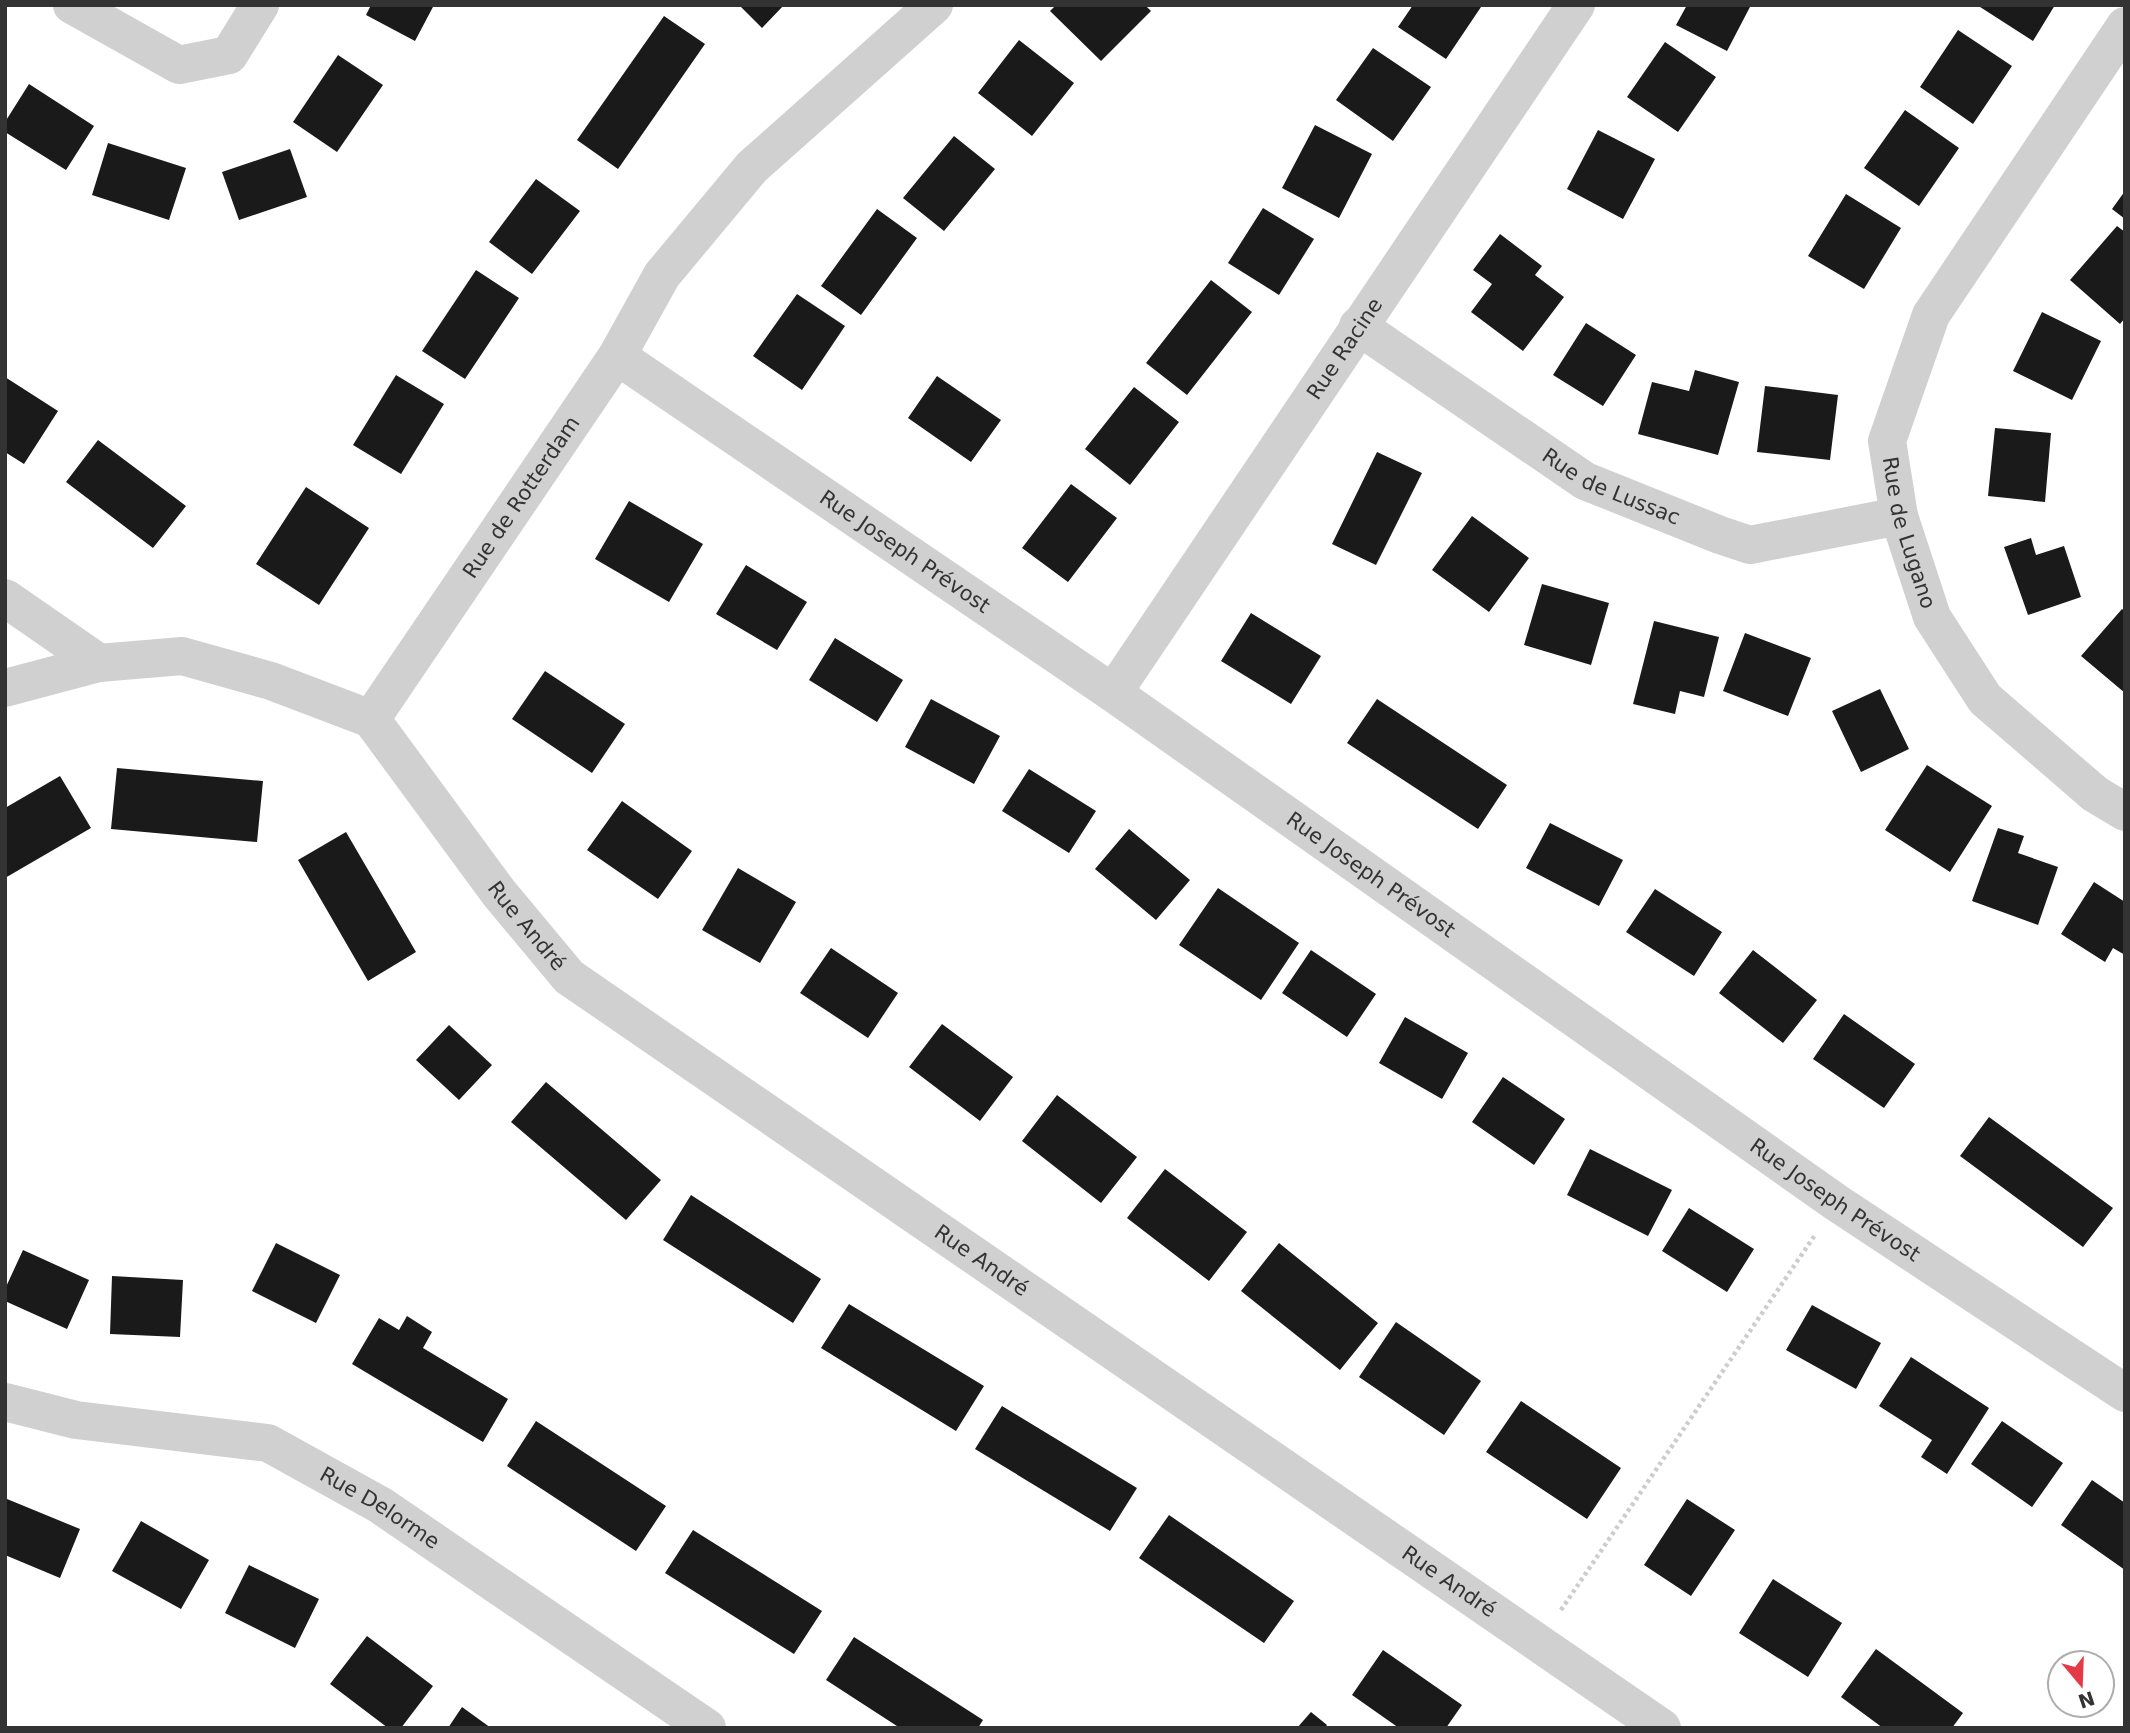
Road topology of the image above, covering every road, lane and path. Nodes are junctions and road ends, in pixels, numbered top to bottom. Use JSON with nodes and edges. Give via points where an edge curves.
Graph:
{"nodes":[{"id":1,"x":72,"y":5,"type":"edge"},
{"id":2,"x":260,"y":5,"type":"edge"},
{"id":3,"x":933,"y":5,"type":"edge"},
{"id":4,"x":1576,"y":5,"type":"edge"},
{"id":5,"x":2125,"y":26,"type":"edge"},
{"id":6,"x":1358,"y":326,"type":"junction"},
{"id":7,"x":617,"y":356,"type":"junction"},
{"id":8,"x":1899,"y":516,"type":"junction"},
{"id":9,"x":5,"y":598,"type":"edge"},
{"id":10,"x":99,"y":663,"type":"junction"},
{"id":11,"x":5,"y":688,"type":"edge"},
{"id":12,"x":1113,"y":693,"type":"junction"},
{"id":13,"x":371,"y":719,"type":"junction"},
{"id":14,"x":2125,"y":812,"type":"edge"},
{"id":15,"x":1837,"y":1203,"type":"junction"},
{"id":16,"x":2125,"y":1393,"type":"edge"},
{"id":17,"x":5,"y":1402,"type":"edge"},
{"id":18,"x":1539,"y":1643,"type":"junction"},
{"id":19,"x":707,"y":1728,"type":"edge"},
{"id":20,"x":1662,"y":1728,"type":"edge"}],
"edges":[{"from":1,"to":2,"type":"street","via":[[179,65],[229,55]]},
{"from":3,"to":7,"type":"street","name":"Rue de Rotterdam","via":[[752,167],[663,275]]},
{"from":4,"to":6,"type":"street","name":"Rue Racine"},
{"from":5,"to":8,"type":"street","name":"Rue de Lugano","via":[[1931,314],[1887,441]]},
{"from":6,"to":8,"type":"street","name":"Rue de Lussac","via":[[1585,481],[1720,535],[1750,545]]},
{"from":6,"to":12,"type":"street","name":"Rue Racine"},
{"from":7,"to":12,"type":"street","name":"Rue Joseph Prévost"},
{"from":7,"to":13,"type":"street","name":"Rue de Rotterdam"},
{"from":8,"to":14,"type":"street","name":"Rue de Lugano","via":[[1932,617],[1985,699],[2095,794]]},
{"from":9,"to":10,"type":"street"},
{"from":10,"to":11,"type":"street"},
{"from":10,"to":13,"type":"street","via":[[182,656],[271,681]]},
{"from":12,"to":15,"type":"street","name":"Rue Joseph Prévost"},
{"from":13,"to":18,"type":"street","name":"Rue André","via":[[499,893],[569,977]]},
{"from":15,"to":16,"type":"street","name":"Rue Joseph Prévost"},
{"from":15,"to":18,"type":"path"},
{"from":17,"to":19,"type":"street","name":"Rue Delorme","via":[[76,1420],[268,1443],[380,1505]]},
{"from":18,"to":20,"type":"street","name":"Rue André"}]}
